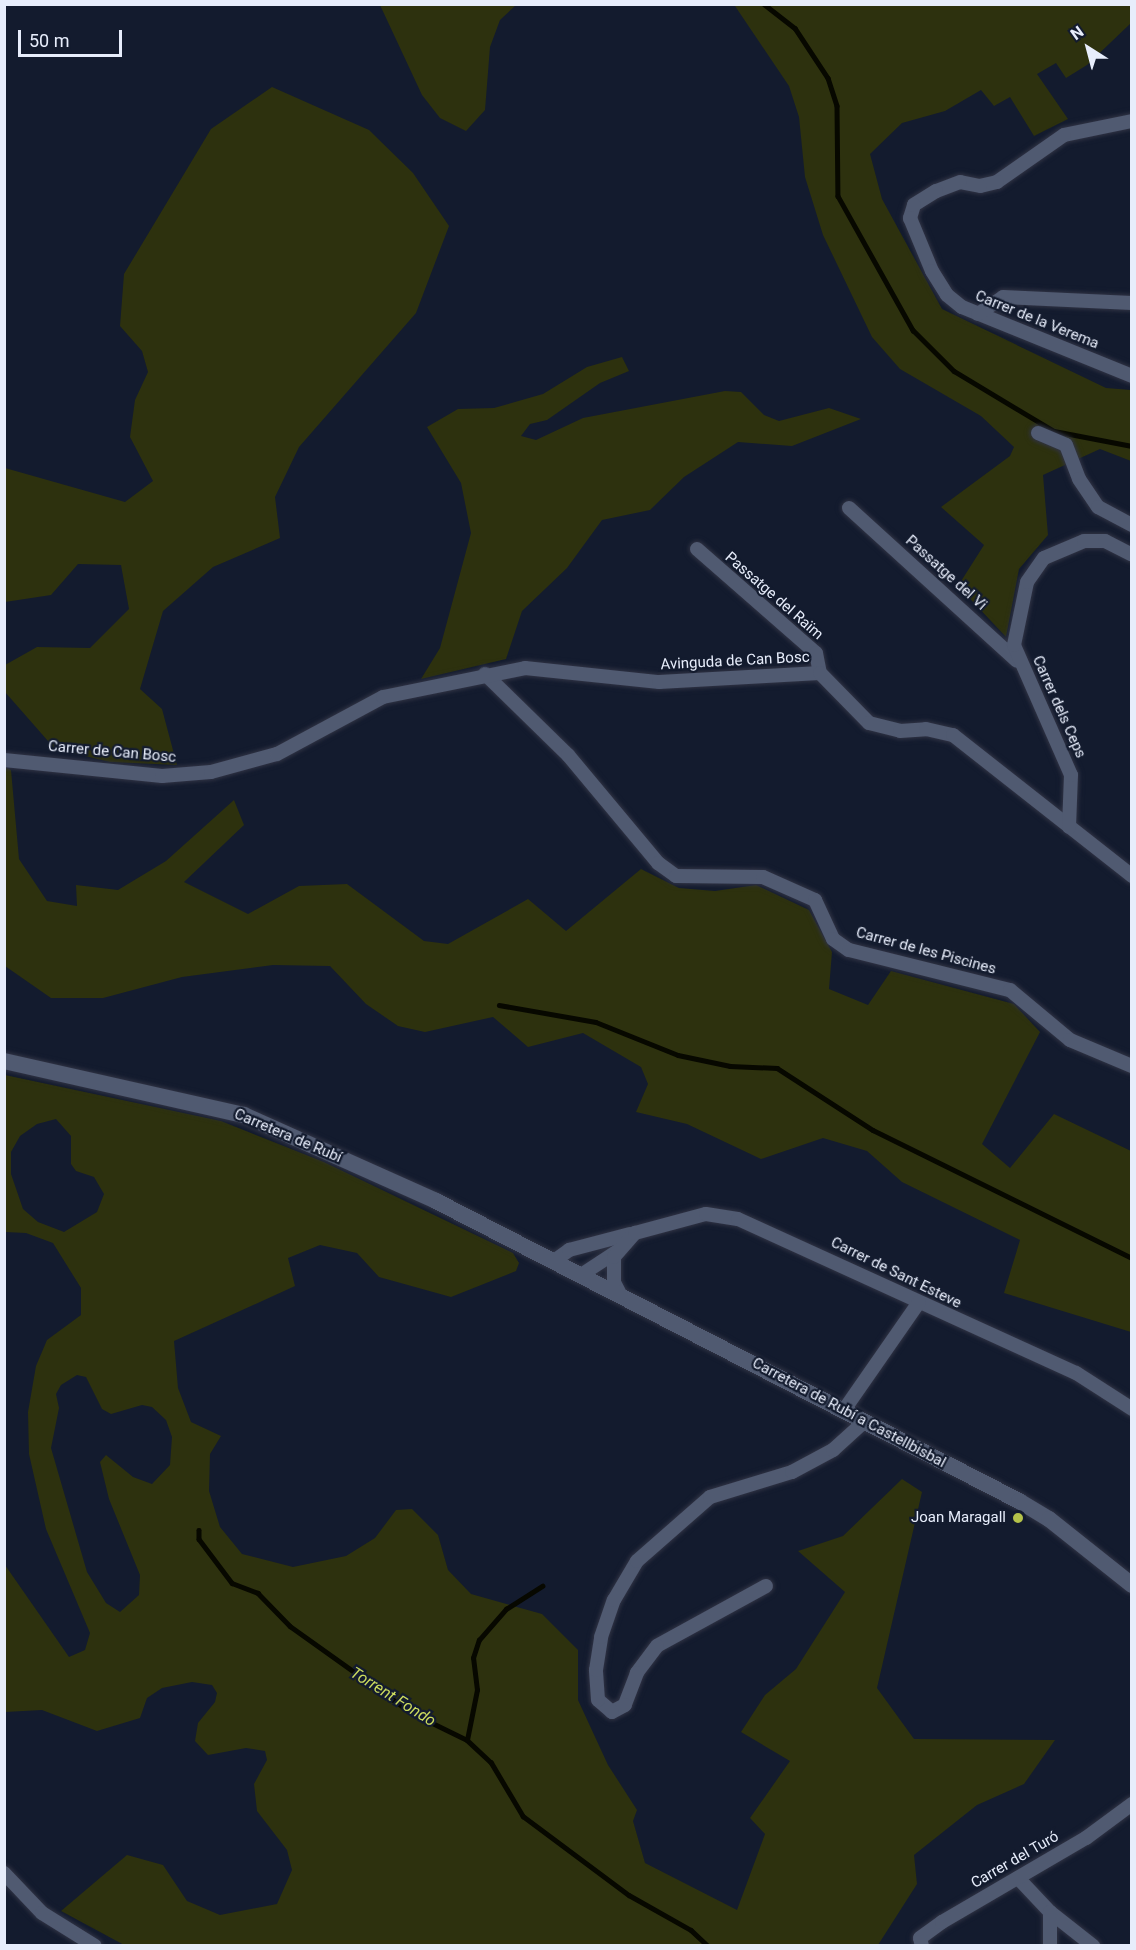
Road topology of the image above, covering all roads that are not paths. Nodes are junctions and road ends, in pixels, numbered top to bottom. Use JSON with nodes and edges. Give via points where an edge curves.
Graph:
{"nodes":[{"id":1,"x":1131,"y":121,"type":"edge"},
{"id":2,"x":1131,"y":303,"type":"edge"},
{"id":3,"x":978,"y":314,"type":"junction"},
{"id":4,"x":1131,"y":376,"type":"edge"},
{"id":5,"x":1038,"y":433,"type":"dead end"},
{"id":6,"x":849,"y":508,"type":"dead end"},
{"id":7,"x":1131,"y":525,"type":"edge"},
{"id":8,"x":696,"y":549,"type":"dead end"},
{"id":9,"x":1131,"y":555,"type":"edge"},
{"id":10,"x":1021,"y":664,"type":"junction"},
{"id":11,"x":820,"y":673,"type":"junction"},
{"id":12,"x":485,"y":674,"type":"junction"},
{"id":13,"x":4,"y":760,"type":"edge"},
{"id":14,"x":1069,"y":827,"type":"junction"},
{"id":15,"x":1131,"y":876,"type":"edge"},
{"id":16,"x":4,"y":1061,"type":"edge"},
{"id":17,"x":1131,"y":1066,"type":"edge"},
{"id":18,"x":635,"y":1233,"type":"junction"},
{"id":19,"x":618,"y":1250,"type":"junction"},
{"id":20,"x":567,"y":1268,"type":"junction"},
{"id":21,"x":620,"y":1294,"type":"junction"},
{"id":22,"x":919,"y":1302,"type":"junction"},
{"id":23,"x":1131,"y":1409,"type":"edge"},
{"id":24,"x":843,"y":1410,"type":"junction"},
{"id":25,"x":865,"y":1420,"type":"junction"},
{"id":26,"x":1131,"y":1585,"type":"edge"},
{"id":27,"x":766,"y":1586,"type":"dead end"},
{"id":28,"x":1131,"y":1804,"type":"edge"},
{"id":29,"x":4,"y":1873,"type":"edge"},
{"id":30,"x":1018,"y":1878,"type":"junction"},
{"id":31,"x":1050,"y":1912,"type":"junction"},
{"id":32,"x":95,"y":1946,"type":"edge"},
{"id":33,"x":922,"y":1946,"type":"edge"},
{"id":34,"x":1050,"y":1946,"type":"edge"},
{"id":35,"x":1093,"y":1946,"type":"edge"}],
"edges":[{"from":1,"to":3,"type":"street","name":"Carrer de la Verema","via":[[1064,135],[997,182],[960,183],[914,205],[910,218],[937,279],[947,295]]},
{"from":2,"to":3,"type":"street","via":[[1003,297]]},
{"from":3,"to":4,"type":"street","name":"Carrer de la Verema"},
{"from":5,"to":7,"type":"street","via":[[1066,445],[1079,479],[1098,507]]},
{"from":6,"to":10,"type":"street","name":"Passatge del Vi"},
{"from":8,"to":11,"type":"street","name":"Passatge del Raïm","via":[[816,653]]},
{"from":9,"to":10,"type":"street","name":"Carrer dels Ceps","via":[[1105,541],[1084,541],[1044,558],[1027,582],[1020,614],[1014,645]]},
{"from":10,"to":14,"type":"street","name":"Carrer dels Ceps","via":[[1071,775]]},
{"from":11,"to":12,"type":"street","name":"Avinguda de Can Bosc","via":[[659,682],[560,669]]},
{"from":11,"to":14,"type":"street","name":"Avinguda de Can Bosc","via":[[869,723],[900,731],[926,729],[953,735]]},
{"from":12,"to":13,"type":"street","name":"Carrer de Can Bosc","via":[[383,698],[277,754],[211,772],[162,776]]},
{"from":12,"to":17,"type":"street","name":"Carrer de les Piscines","via":[[568,755],[658,863],[676,876],[763,877],[815,900],[833,939],[849,950],[1010,990],[1070,1040],[1105,1059]]},
{"from":14,"to":15,"type":"street","name":"Avinguda de Can Bosc"},
{"from":16,"to":20,"type":"street","name":"Carretera de Rubí","via":[[244,1115],[436,1201]]},
{"from":18,"to":19,"type":"street"},
{"from":18,"to":20,"type":"street","name":"Carrer de Sant Esteve","via":[[569,1250]]},
{"from":18,"to":22,"type":"street","name":"Carrer de Sant Esteve","via":[[706,1214],[738,1219]]},
{"from":19,"to":20,"type":"street"},
{"from":19,"to":21,"type":"street","via":[[614,1282]]},
{"from":20,"to":21,"type":"street","name":"Carretera de Rubí a Castellbisbal"},
{"from":21,"to":24,"type":"street","name":"Carretera de Rubí a Castellbisbal"},
{"from":22,"to":23,"type":"street","name":"Carrer de Sant Esteve","via":[[1076,1373]]},
{"from":22,"to":24,"type":"street"},
{"from":24,"to":25,"type":"street","name":"Carretera de Rubí a Castellbisbal"},
{"from":25,"to":26,"type":"street","name":"Carretera de Rubí a Castellbisbal","via":[[1049,1519]]},
{"from":25,"to":27,"type":"street","via":[[833,1450],[792,1472],[710,1497],[643,1554],[614,1600],[601,1637],[596,1670],[598,1700],[612,1712],[626,1705],[637,1673],[657,1646]]},
{"from":28,"to":30,"type":"street","name":"Carrer del Turó","via":[[1086,1838]]},
{"from":29,"to":32,"type":"street","via":[[42,1913]]},
{"from":30,"to":31,"type":"street"},
{"from":30,"to":33,"type":"street","name":"Carrer del Turó","via":[[942,1922],[920,1938]]},
{"from":31,"to":34,"type":"street"},
{"from":31,"to":35,"type":"street"}]}
